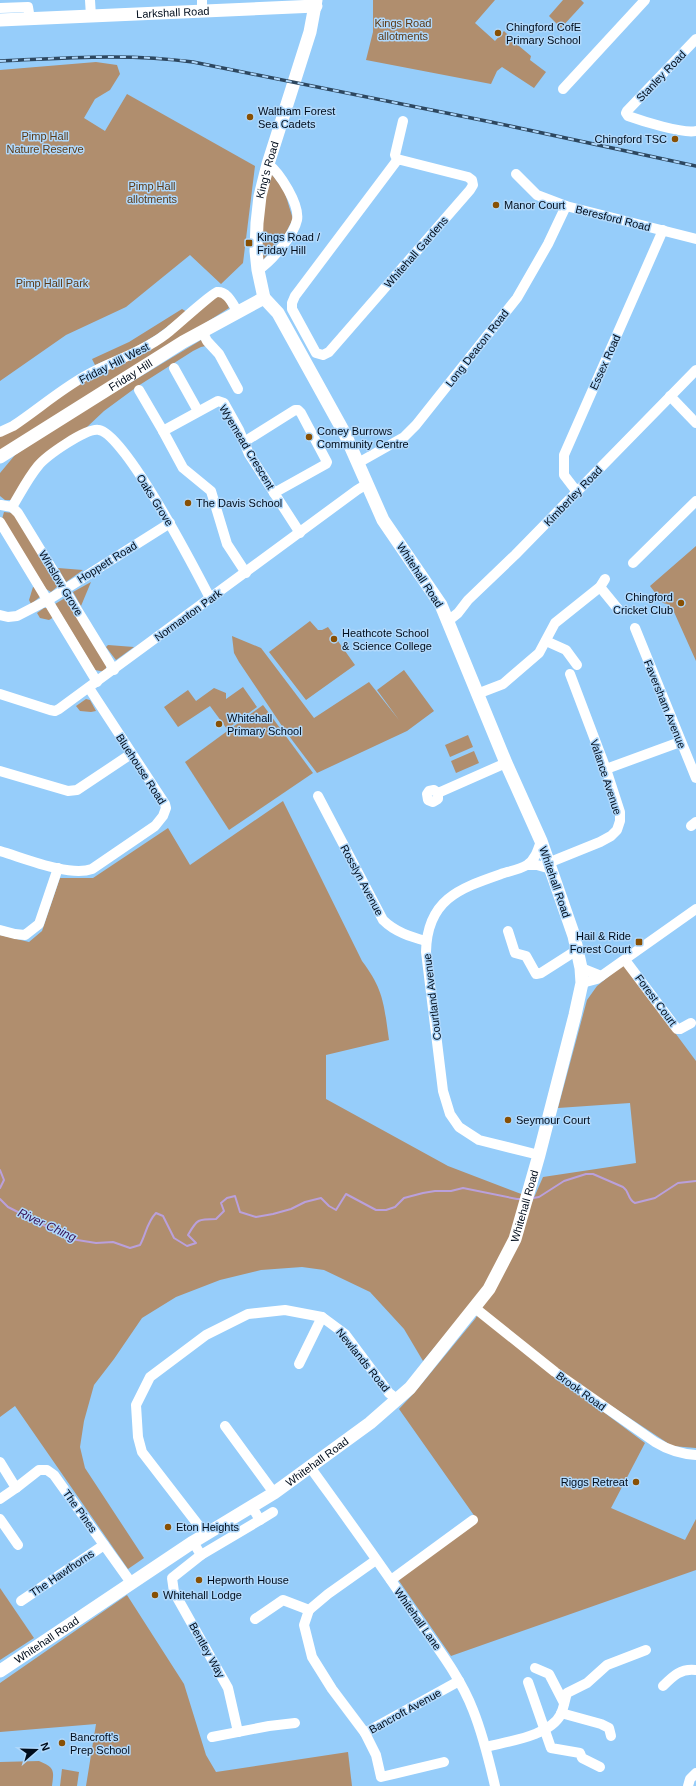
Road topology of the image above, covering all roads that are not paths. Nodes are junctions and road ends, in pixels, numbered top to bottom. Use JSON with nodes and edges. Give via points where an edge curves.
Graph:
{"nodes":[{"id":1,"x":90,"y":0,"type":"edge"},
{"id":2,"x":646,"y":0,"type":"edge"},
{"id":3,"x":316,"y":3,"type":"edge"},
{"id":4,"x":202,"y":6,"type":"edge"},
{"id":5,"x":0,"y":8,"type":"edge"},
{"id":6,"x":91,"y":16,"type":"junction"},
{"id":7,"x":30,"y":19,"type":"junction"},
{"id":8,"x":0,"y":20,"type":"edge"},
{"id":9,"x":696,"y":39,"type":"edge"},
{"id":10,"x":563,"y":89,"type":"dead end"},
{"id":11,"x":403,"y":121,"type":"dead end"},
{"id":12,"x":696,"y":131,"type":"edge"},
{"id":13,"x":397,"y":159,"type":"junction"},
{"id":14,"x":268,"y":164,"type":"junction"},
{"id":15,"x":516,"y":174,"type":"dead end"},
{"id":16,"x":566,"y":206,"type":"junction"},
{"id":17,"x":663,"y":230,"type":"junction"},
{"id":18,"x":696,"y":238,"type":"edge"},
{"id":19,"x":258,"y":270,"type":"junction"},
{"id":20,"x":264,"y":298,"type":"junction"},
{"id":21,"x":238,"y":312,"type":"junction"},
{"id":22,"x":202,"y":331,"type":"junction"},
{"id":23,"x":304,"y":332,"type":"junction"},
{"id":24,"x":291,"y":338,"type":"junction"},
{"id":25,"x":174,"y":368,"type":"dead end"},
{"id":26,"x":696,"y":370,"type":"edge"},
{"id":27,"x":238,"y":389,"type":"dead end"},
{"id":28,"x":139,"y":390,"type":"dead end"},
{"id":29,"x":670,"y":396,"type":"junction"},
{"id":30,"x":198,"y":411,"type":"junction"},
{"id":31,"x":696,"y":423,"type":"edge"},
{"id":32,"x":163,"y":431,"type":"junction"},
{"id":33,"x":0,"y":432,"type":"edge"},
{"id":34,"x":244,"y":442,"type":"junction"},
{"id":35,"x":0,"y":457,"type":"edge"},
{"id":36,"x":358,"y":463,"type":"junction"},
{"id":37,"x":367,"y":484,"type":"junction"},
{"id":38,"x":577,"y":492,"type":"junction"},
{"id":39,"x":274,"y":493,"type":"junction"},
{"id":40,"x":696,"y":501,"type":"edge"},
{"id":41,"x":0,"y":505,"type":"edge"},
{"id":42,"x":12,"y":507,"type":"junction"},
{"id":43,"x":0,"y":522,"type":"edge"},
{"id":44,"x":170,"y":523,"type":"junction"},
{"id":45,"x":300,"y":533,"type":"junction"},
{"id":46,"x":633,"y":563,"type":"dead end"},
{"id":47,"x":246,"y":573,"type":"junction"},
{"id":48,"x":65,"y":588,"type":"junction"},
{"id":49,"x":210,"y":598,"type":"junction"},
{"id":50,"x":48,"y":600,"type":"junction"},
{"id":51,"x":618,"y":609,"type":"dead end"},
{"id":52,"x":0,"y":615,"type":"edge"},
{"id":53,"x":448,"y":621,"type":"junction"},
{"id":54,"x":635,"y":628,"type":"dead end"},
{"id":55,"x":546,"y":641,"type":"junction"},
{"id":56,"x":577,"y":665,"type":"dead end"},
{"id":57,"x":114,"y":670,"type":"junction"},
{"id":58,"x":570,"y":674,"type":"dead end"},
{"id":59,"x":93,"y":685,"type":"junction"},
{"id":60,"x":0,"y":694,"type":"edge"},
{"id":61,"x":477,"y":694,"type":"junction"},
{"id":62,"x":680,"y":742,"type":"junction"},
{"id":63,"x":132,"y":754,"type":"junction"},
{"id":64,"x":506,"y":763,"type":"junction"},
{"id":65,"x":606,"y":769,"type":"junction"},
{"id":66,"x":0,"y":771,"type":"edge"},
{"id":67,"x":696,"y":778,"type":"edge"},
{"id":68,"x":438,"y":793,"type":"dead end"},
{"id":69,"x":318,"y":796,"type":"dead end"},
{"id":70,"x":541,"y":841,"type":"junction"},
{"id":71,"x":0,"y":851,"type":"edge"},
{"id":72,"x":528,"y":865,"type":"junction"},
{"id":73,"x":550,"y":866,"type":"junction"},
{"id":74,"x":58,"y":868,"type":"junction"},
{"id":75,"x":696,"y":909,"type":"edge"},
{"id":76,"x":0,"y":930,"type":"edge"},
{"id":77,"x":508,"y":930,"type":"dead end"},
{"id":78,"x":426,"y":941,"type":"junction"},
{"id":79,"x":577,"y":950,"type":"junction"},
{"id":80,"x":625,"y":960,"type":"junction"},
{"id":81,"x":581,"y":968,"type":"junction"},
{"id":82,"x":601,"y":976,"type":"junction"},
{"id":83,"x":582,"y":983,"type":"junction"},
{"id":84,"x":691,"y":1023,"type":"dead end"},
{"id":85,"x":539,"y":1155,"type":"junction"},
{"id":86,"x":475,"y":1308,"type":"junction"},
{"id":87,"x":322,"y":1317,"type":"junction"},
{"id":88,"x":298,"y":1364,"type":"dead end"},
{"id":89,"x":398,"y":1400,"type":"junction"},
{"id":90,"x":225,"y":1426,"type":"dead end"},
{"id":91,"x":696,"y":1455,"type":"edge"},
{"id":92,"x":0,"y":1462,"type":"edge"},
{"id":93,"x":310,"y":1467,"type":"junction"},
{"id":94,"x":16,"y":1488,"type":"junction"},
{"id":95,"x":274,"y":1493,"type":"junction"},
{"id":96,"x":0,"y":1499,"type":"edge"},
{"id":97,"x":252,"y":1507,"type":"junction"},
{"id":98,"x":273,"y":1512,"type":"dead end"},
{"id":99,"x":0,"y":1519,"type":"edge"},
{"id":100,"x":260,"y":1520,"type":"junction"},
{"id":101,"x":473,"y":1520,"type":"dead end"},
{"id":102,"x":206,"y":1535,"type":"junction"},
{"id":103,"x":193,"y":1542,"type":"junction"},
{"id":104,"x":104,"y":1544,"type":"junction"},
{"id":105,"x":18,"y":1545,"type":"dead end"},
{"id":106,"x":202,"y":1555,"type":"junction"},
{"id":107,"x":376,"y":1560,"type":"junction"},
{"id":108,"x":391,"y":1580,"type":"junction"},
{"id":109,"x":132,"y":1584,"type":"junction"},
{"id":110,"x":21,"y":1601,"type":"dead end"},
{"id":111,"x":309,"y":1610,"type":"junction"},
{"id":112,"x":255,"y":1619,"type":"dead end"},
{"id":113,"x":646,"y":1650,"type":"dead end"},
{"id":114,"x":535,"y":1668,"type":"dead end"},
{"id":115,"x":696,"y":1670,"type":"edge"},
{"id":116,"x":0,"y":1671,"type":"edge"},
{"id":117,"x":459,"y":1681,"type":"junction"},
{"id":118,"x":528,"y":1682,"type":"dead end"},
{"id":119,"x":663,"y":1686,"type":"dead end"},
{"id":120,"x":562,"y":1708,"type":"junction"},
{"id":121,"x":295,"y":1723,"type":"dead end"},
{"id":122,"x":543,"y":1730,"type":"junction"},
{"id":123,"x":238,"y":1732,"type":"junction"},
{"id":124,"x":365,"y":1733,"type":"junction"},
{"id":125,"x":611,"y":1736,"type":"dead end"},
{"id":126,"x":212,"y":1737,"type":"dead end"},
{"id":127,"x":486,"y":1747,"type":"junction"},
{"id":128,"x":444,"y":1762,"type":"dead end"},
{"id":129,"x":600,"y":1767,"type":"dead end"},
{"id":130,"x":696,"y":1773,"type":"edge"},
{"id":131,"x":495,"y":1786,"type":"edge"},
{"id":132,"x":688,"y":1786,"type":"edge"}],
"edges":[{"from":1,"to":6,"type":"street"},
{"from":2,"to":10,"type":"street"},
{"from":3,"to":4,"type":"main road","name":"Larkshall Road"},
{"from":3,"to":14,"type":"main road","name":"King's Road","via":[[310,32]]},
{"from":4,"to":6,"type":"main road","name":"Larkshall Road"},
{"from":5,"to":7,"type":"street","via":[[28,7]]},
{"from":6,"to":7,"type":"main road","name":"Larkshall Road"},
{"from":7,"to":8,"type":"main road","name":"Larkshall Road"},
{"from":9,"to":12,"type":"street","name":"Stanley Road","via":[[626,113],[628,116],[657,124],[690,132]]},
{"from":11,"to":13,"type":"street","via":[[395,155]]},
{"from":13,"to":23,"type":"street","name":"Whitehall Gardens","via":[[295,296],[292,309]]},
{"from":13,"to":23,"type":"street","name":"Whitehall Gardens","via":[[468,177],[473,185],[329,352],[323,355],[316,353]]},
{"from":14,"to":19,"type":"main road","name":"King's Road","via":[[257,223]]},
{"from":14,"to":19,"type":"street","via":[[288,188],[298,219],[278,252],[269,263]]},
{"from":15,"to":16,"type":"street","name":"Beresford Road","via":[[537,195]]},
{"from":16,"to":17,"type":"street","name":"Beresford Road"},
{"from":16,"to":36,"type":"street","name":"Long Deacon Road","via":[[517,298],[416,426],[404,437]]},
{"from":17,"to":18,"type":"street","name":"Beresford Road"},
{"from":17,"to":38,"type":"street","name":"Essex Road","via":[[564,455],[564,475]]},
{"from":19,"to":20,"type":"main road","name":"King's Road"},
{"from":20,"to":21,"type":"main road","name":"Friday Hill"},
{"from":20,"to":24,"type":"main road","name":"Whitehall Road","via":[[278,313]]},
{"from":21,"to":22,"type":"main road","name":"Friday Hill"},
{"from":21,"to":33,"type":"street","name":"Friday Hill West","via":[[227,296],[221,292],[214,293],[180,324],[160,338],[136,353],[83,377],[13,426]]},
{"from":22,"to":27,"type":"street","via":[[219,354]]},
{"from":22,"to":35,"type":"main road","name":"Friday Hill"},
{"from":23,"to":24,"type":"street"},
{"from":24,"to":36,"type":"main road","name":"Whitehall Road","via":[[343,430]]},
{"from":25,"to":30,"type":"street"},
{"from":26,"to":29,"type":"street","name":"Kimberley Road"},
{"from":28,"to":32,"type":"street"},
{"from":29,"to":31,"type":"street"},
{"from":29,"to":38,"type":"street","name":"Kimberley Road"},
{"from":30,"to":32,"type":"street","name":"Wyemead Crescent"},
{"from":30,"to":34,"type":"street","name":"Wyemead Crescent","via":[[218,401],[224,403]]},
{"from":32,"to":47,"type":"street","via":[[183,468],[211,491],[227,544]]},
{"from":34,"to":39,"type":"street","name":"Wyemead Crescent"},
{"from":34,"to":39,"type":"street","via":[[295,410],[301,413],[327,462]]},
{"from":36,"to":37,"type":"main road","name":"Whitehall Road"},
{"from":37,"to":45,"type":"street","name":"Normanton Park"},
{"from":37,"to":53,"type":"main road","name":"Whitehall Road","via":[[383,520],[434,593]]},
{"from":38,"to":53,"type":"street","name":"Kimberley Road"},
{"from":39,"to":45,"type":"street","name":"Wyemead Crescent"},
{"from":40,"to":46,"type":"street"},
{"from":41,"to":42,"type":"street"},
{"from":42,"to":44,"type":"street","name":"Oaks Grove","via":[[41,462],[78,436],[92,430],[100,430],[112,437],[145,482]]},
{"from":42,"to":48,"type":"street","name":"Winslow Grove"},
{"from":43,"to":50,"type":"street","name":"Winslow Grove"},
{"from":44,"to":48,"type":"street","name":"Hoppett Road"},
{"from":44,"to":49,"type":"street","name":"Oaks Grove"},
{"from":45,"to":47,"type":"street","name":"Normanton Park"},
{"from":47,"to":49,"type":"street","name":"Normanton Park"},
{"from":48,"to":50,"type":"street","name":"Hoppett Road"},
{"from":48,"to":57,"type":"street","name":"Winslow Grove"},
{"from":49,"to":57,"type":"street","name":"Normanton Park"},
{"from":50,"to":52,"type":"street","name":"Hoppett Road","via":[[17,616]]},
{"from":50,"to":59,"type":"street","name":"Winslow Grove"},
{"from":51,"to":55,"type":"street","via":[[602,583],[556,623]]},
{"from":53,"to":61,"type":"main road","name":"Whitehall Road"},
{"from":54,"to":62,"type":"street","name":"Faversham Avenue"},
{"from":55,"to":56,"type":"street","via":[[566,650]]},
{"from":55,"to":61,"type":"street","via":[[538,653],[502,684]]},
{"from":57,"to":59,"type":"street","name":"Normanton Park"},
{"from":58,"to":65,"type":"street","name":"Valance Avenue"},
{"from":59,"to":60,"type":"street","name":"Normanton Park","via":[[55,711]]},
{"from":59,"to":63,"type":"street","name":"Bluehouse Road"},
{"from":61,"to":64,"type":"main road","name":"Whitehall Road"},
{"from":62,"to":65,"type":"street"},
{"from":62,"to":67,"type":"street","name":"Faversham Avenue"},
{"from":63,"to":66,"type":"street","via":[[77,790],[68,791]]},
{"from":63,"to":74,"type":"street","name":"Bluehouse Road","via":[[165,804],[166,808],[160,822],[92,869],[86,871]]},
{"from":64,"to":68,"type":"street"},
{"from":64,"to":70,"type":"main road","name":"Whitehall Road"},
{"from":65,"to":73,"type":"street","name":"Valance Avenue","via":[[620,812],[616,830],[611,836]]},
{"from":69,"to":78,"type":"street","name":"Rosslyn Avenue","via":[[383,920],[400,932]]},
{"from":70,"to":72,"type":"street","via":[[538,852]]},
{"from":70,"to":73,"type":"main road","name":"Whitehall Road"},
{"from":71,"to":74,"type":"street","name":"Bluehouse Road"},
{"from":72,"to":73,"type":"street"},
{"from":72,"to":78,"type":"street","name":"Courtland Avenue","via":[[461,889],[450,896],[434,916]]},
{"from":73,"to":79,"type":"main road","name":"Whitehall Road"},
{"from":74,"to":76,"type":"street","via":[[39,924],[25,935]]},
{"from":75,"to":80,"type":"street"},
{"from":77,"to":79,"type":"street","via":[[515,953],[526,956],[536,974]]},
{"from":78,"to":85,"type":"street","name":"Courtland Avenue","via":[[443,1091],[450,1114],[459,1127],[479,1140]]},
{"from":79,"to":81,"type":"main road","name":"Whitehall Road"},
{"from":80,"to":82,"type":"street"},
{"from":80,"to":84,"type":"street","name":"Forest Court","via":[[677,1029]]},
{"from":81,"to":82,"type":"street"},
{"from":81,"to":83,"type":"main road","name":"Whitehall Road"},
{"from":82,"to":83,"type":"street"},
{"from":83,"to":85,"type":"main road","name":"Whitehall Road"},
{"from":85,"to":86,"type":"main road","name":"Whitehall Road","via":[[515,1239],[489,1290]]},
{"from":86,"to":89,"type":"main road","name":"Whitehall Road"},
{"from":86,"to":91,"type":"street","name":"Brook Road","via":[[555,1372],[642,1434],[664,1448]]},
{"from":87,"to":88,"type":"street"},
{"from":87,"to":89,"type":"street","name":"Newlands Road","via":[[345,1334],[389,1393]]},
{"from":87,"to":102,"type":"street","name":"Newlands Road","via":[[285,1310],[248,1314],[206,1334],[150,1377],[136,1405],[138,1437],[142,1452]]},
{"from":89,"to":93,"type":"main road","name":"Whitehall Road"},
{"from":90,"to":95,"type":"street"},
{"from":92,"to":94,"type":"street"},
{"from":93,"to":95,"type":"main road","name":"Whitehall Road"},
{"from":93,"to":107,"type":"street","name":"Whitehall Lane"},
{"from":94,"to":96,"type":"street","name":"The Pines"},
{"from":94,"to":104,"type":"street","name":"The Pines","via":[[39,1470],[47,1470]]},
{"from":95,"to":97,"type":"main road","name":"Whitehall Road"},
{"from":97,"to":100,"type":"street"},
{"from":97,"to":102,"type":"main road","name":"Whitehall Road"},
{"from":98,"to":100,"type":"street"},
{"from":99,"to":105,"type":"street"},
{"from":100,"to":106,"type":"street"},
{"from":101,"to":108,"type":"street"},
{"from":102,"to":103,"type":"main road","name":"Whitehall Road"},
{"from":103,"to":106,"type":"street"},
{"from":103,"to":109,"type":"main road","name":"Whitehall Road"},
{"from":104,"to":109,"type":"street","name":"The Pines"},
{"from":104,"to":110,"type":"street","name":"The Hawthorns"},
{"from":106,"to":123,"type":"street","name":"Bentley Way","via":[[172,1578],[174,1592],[228,1688]]},
{"from":107,"to":108,"type":"street","name":"Whitehall Lane"},
{"from":107,"to":111,"type":"street"},
{"from":108,"to":117,"type":"street","name":"Whitehall Lane"},
{"from":109,"to":116,"type":"main road","name":"Whitehall Road"},
{"from":111,"to":112,"type":"street","via":[[283,1600]]},
{"from":111,"to":124,"type":"street","via":[[304,1625],[312,1657]]},
{"from":113,"to":120,"type":"street","via":[[607,1665],[588,1683],[567,1693]]},
{"from":114,"to":120,"type":"street","via":[[549,1674]]},
{"from":115,"to":119,"type":"street","via":[[689,1669],[675,1674]]},
{"from":117,"to":124,"type":"street","name":"Bancroft Avenue"},
{"from":117,"to":127,"type":"street","name":"Whitehall Lane","via":[[473,1709]]},
{"from":118,"to":122,"type":"street"},
{"from":120,"to":122,"type":"street","via":[[554,1723]]},
{"from":120,"to":125,"type":"street","via":[[609,1728]]},
{"from":121,"to":123,"type":"street"},
{"from":122,"to":127,"type":"street","via":[[537,1734]]},
{"from":122,"to":129,"type":"street","via":[[551,1748],[580,1753],[582,1758]]},
{"from":123,"to":126,"type":"street"},
{"from":124,"to":128,"type":"street","name":"Bancroft Avenue","via":[[376,1756],[381,1777]]},
{"from":127,"to":131,"type":"street","name":"Whitehall Lane"},
{"from":130,"to":132,"type":"street","via":[[690,1778]]}]}
